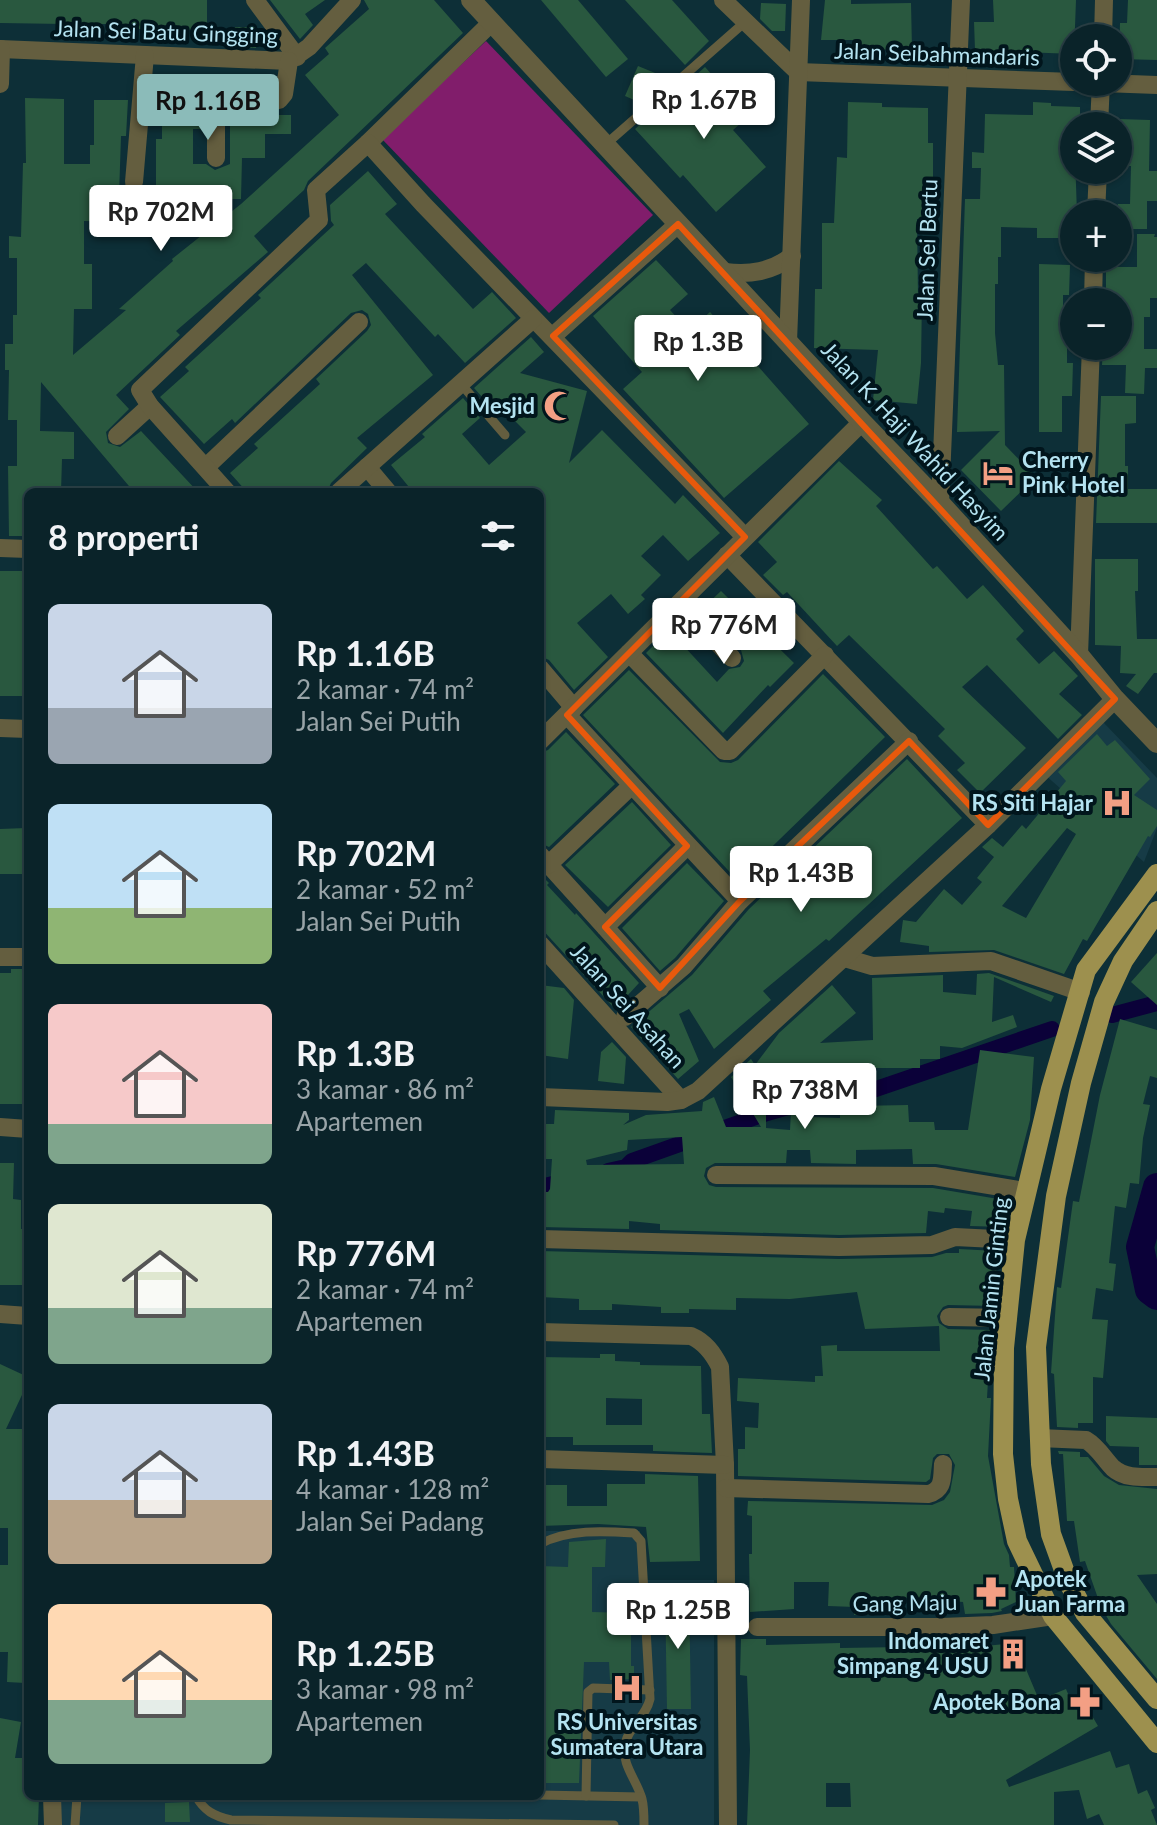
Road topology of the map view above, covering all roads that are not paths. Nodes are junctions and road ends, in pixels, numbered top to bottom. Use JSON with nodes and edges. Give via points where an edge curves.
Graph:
{"nodes":[{"id":1,"x":255,"y":0,"type":"edge"},
{"id":2,"x":352,"y":0,"type":"edge"},
{"id":3,"x":471,"y":0,"type":"edge"},
{"id":4,"x":723,"y":0,"type":"edge"},
{"id":5,"x":801,"y":0,"type":"edge"},
{"id":6,"x":961,"y":0,"type":"edge"},
{"id":7,"x":1104,"y":0,"type":"edge"},
{"id":8,"x":492,"y":22,"type":"junction"},
{"id":9,"x":745,"y":22,"type":"junction"},
{"id":10,"x":1103,"y":24,"type":"edge"},
{"id":11,"x":1,"y":49,"type":"edge"},
{"id":12,"x":145,"y":55,"type":"junction"},
{"id":13,"x":293,"y":59,"type":"junction"},
{"id":14,"x":798,"y":72,"type":"junction"},
{"id":15,"x":958,"y":80,"type":"junction"},
{"id":16,"x":1060,"y":82,"type":"edge"},
{"id":17,"x":0,"y":84,"type":"edge"},
{"id":18,"x":1132,"y":84,"type":"edge"},
{"id":19,"x":1157,"y":85,"type":"edge"},
{"id":20,"x":368,"y":143,"type":"junction"},
{"id":21,"x":605,"y":145,"type":"junction"},
{"id":22,"x":216,"y":158,"type":"dead end"},
{"id":23,"x":134,"y":182,"type":"dead end"},
{"id":24,"x":678,"y":224,"type":"junction"},
{"id":25,"x":792,"y":256,"type":"junction"},
{"id":26,"x":725,"y":272,"type":"junction"},
{"id":27,"x":533,"y":319,"type":"junction"},
{"id":28,"x":359,"y":322,"type":"dead end"},
{"id":29,"x":553,"y":336,"type":"junction"},
{"id":30,"x":788,"y":342,"type":"junction"},
{"id":31,"x":1090,"y":360,"type":"edge"},
{"id":32,"x":461,"y":384,"type":"junction"},
{"id":33,"x":150,"y":406,"type":"junction"},
{"id":34,"x":862,"y":422,"type":"junction"},
{"id":35,"x":505,"y":435,"type":"dead end"},
{"id":36,"x":117,"y":436,"type":"dead end"},
{"id":37,"x":206,"y":467,"type":"junction"},
{"id":38,"x":367,"y":467,"type":"junction"},
{"id":39,"x":224,"y":488,"type":"edge"},
{"id":40,"x":343,"y":488,"type":"edge"},
{"id":41,"x":385,"y":488,"type":"edge"},
{"id":42,"x":940,"y":503,"type":"junction"},
{"id":43,"x":745,"y":537,"type":"junction"},
{"id":44,"x":0,"y":548,"type":"edge"},
{"id":45,"x":24,"y":549,"type":"edge"},
{"id":46,"x":727,"y":555,"type":"junction"},
{"id":47,"x":680,"y":603,"type":"junction"},
{"id":48,"x":629,"y":653,"type":"junction"},
{"id":49,"x":825,"y":655,"type":"junction"},
{"id":50,"x":1079,"y":655,"type":"junction"},
{"id":51,"x":732,"y":658,"type":"dead end"},
{"id":52,"x":544,"y":674,"type":"edge"},
{"id":53,"x":1115,"y":699,"type":"junction"},
{"id":54,"x":570,"y":711,"type":"junction"},
{"id":55,"x":0,"y":728,"type":"edge"},
{"id":56,"x":24,"y":729,"type":"edge"},
{"id":57,"x":1153,"y":734,"type":"edge"},
{"id":58,"x":544,"y":737,"type":"edge"},
{"id":59,"x":909,"y":741,"type":"junction"},
{"id":60,"x":631,"y":786,"type":"junction"},
{"id":61,"x":988,"y":825,"type":"junction"},
{"id":62,"x":687,"y":846,"type":"junction"},
{"id":63,"x":544,"y":860,"type":"edge"},
{"id":64,"x":1157,"y":874,"type":"edge"},
{"id":65,"x":740,"y":901,"type":"junction"},
{"id":66,"x":1157,"y":911,"type":"edge"},
{"id":67,"x":605,"y":927,"type":"junction"},
{"id":68,"x":544,"y":948,"type":"edge"},
{"id":69,"x":0,"y":957,"type":"edge"},
{"id":70,"x":24,"y":957,"type":"edge"},
{"id":71,"x":845,"y":958,"type":"junction"},
{"id":72,"x":660,"y":988,"type":"junction"},
{"id":73,"x":1081,"y":992,"type":"junction"},
{"id":74,"x":625,"y":1017,"type":"dead end"},
{"id":75,"x":544,"y":1097,"type":"edge"},
{"id":76,"x":681,"y":1100,"type":"junction"},
{"id":77,"x":0,"y":1127,"type":"edge"},
{"id":78,"x":24,"y":1129,"type":"edge"},
{"id":79,"x":716,"y":1175,"type":"dead end"},
{"id":80,"x":1025,"y":1191,"type":"junction"},
{"id":81,"x":1056,"y":1196,"type":"junction"},
{"id":82,"x":544,"y":1239,"type":"edge"},
{"id":83,"x":1015,"y":1240,"type":"junction"},
{"id":84,"x":0,"y":1314,"type":"edge"},
{"id":85,"x":24,"y":1316,"type":"edge"},
{"id":86,"x":949,"y":1317,"type":"dead end"},
{"id":87,"x":1008,"y":1318,"type":"junction"},
{"id":88,"x":544,"y":1332,"type":"edge"},
{"id":89,"x":1039,"y":1438,"type":"junction"},
{"id":90,"x":544,"y":1459,"type":"edge"},
{"id":91,"x":943,"y":1464,"type":"dead end"},
{"id":92,"x":725,"y":1465,"type":"junction"},
{"id":93,"x":1157,"y":1477,"type":"edge"},
{"id":94,"x":726,"y":1488,"type":"junction"},
{"id":95,"x":544,"y":1542,"type":"edge"},
{"id":96,"x":1053,"y":1616,"type":"junction"},
{"id":97,"x":757,"y":1627,"type":"dead end"},
{"id":98,"x":650,"y":1690,"type":"junction"},
{"id":99,"x":1157,"y":1699,"type":"edge"},
{"id":100,"x":1157,"y":1743,"type":"edge"},
{"id":101,"x":544,"y":1795,"type":"edge"},
{"id":102,"x":586,"y":1796,"type":"junction"},
{"id":103,"x":641,"y":1797,"type":"junction"},
{"id":104,"x":52,"y":1800,"type":"edge"},
{"id":105,"x":77,"y":1800,"type":"edge"},
{"id":106,"x":198,"y":1800,"type":"edge"},
{"id":107,"x":53,"y":1825,"type":"edge"},
{"id":108,"x":75,"y":1825,"type":"edge"},
{"id":109,"x":614,"y":1825,"type":"edge"},
{"id":110,"x":644,"y":1825,"type":"edge"},
{"id":111,"x":728,"y":1825,"type":"edge"}],
"edges":[{"from":1,"to":13,"type":"street"},
{"from":2,"to":13,"type":"street","name":"Jalan Sei Batu Gingging"},
{"from":3,"to":8,"type":"street","name":"Jalan K. Haji Wahid Hasyim"},
{"from":4,"to":9,"type":"street"},
{"from":5,"to":14,"type":"street"},
{"from":6,"to":15,"type":"street","name":"Jalan Sei Bertu"},
{"from":7,"to":10,"type":"street"},
{"from":8,"to":20,"type":"street"},
{"from":8,"to":21,"type":"street","name":"Jalan K. Haji Wahid Hasyim"},
{"from":9,"to":14,"type":"street"},
{"from":9,"to":21,"type":"lane"},
{"from":11,"to":12,"type":"street","name":"Jalan Sei Batu Gingging"},
{"from":11,"to":17,"type":"street"},
{"from":12,"to":13,"type":"street","name":"Jalan Sei Batu Gingging"},
{"from":12,"to":23,"type":"street"},
{"from":13,"to":22,"type":"street","via":[[279,100],[216,108]]},
{"from":14,"to":15,"type":"street","name":"Jalan Seibahmandaris"},
{"from":14,"to":25,"type":"street"},
{"from":15,"to":16,"type":"street","name":"Jalan Seibahmandaris"},
{"from":15,"to":42,"type":"street","name":"Jalan Sei Bertu"},
{"from":18,"to":19,"type":"street","name":"Jalan Seibahmandaris"},
{"from":20,"to":27,"type":"street"},
{"from":20,"to":33,"type":"street","via":[[316,190],[319,220],[142,387]]},
{"from":21,"to":24,"type":"street","name":"Jalan K. Haji Wahid Hasyim"},
{"from":24,"to":26,"type":"street","name":"Jalan K. Haji Wahid Hasyim"},
{"from":24,"to":29,"type":"street"},
{"from":25,"to":26,"type":"street","via":[[765,271]]},
{"from":25,"to":30,"type":"street"},
{"from":26,"to":30,"type":"street","name":"Jalan K. Haji Wahid Hasyim"},
{"from":27,"to":29,"type":"street"},
{"from":27,"to":32,"type":"street"},
{"from":28,"to":37,"type":"street"},
{"from":29,"to":43,"type":"street"},
{"from":30,"to":34,"type":"street","name":"Jalan K. Haji Wahid Hasyim"},
{"from":31,"to":50,"type":"street"},
{"from":32,"to":35,"type":"lane"},
{"from":32,"to":38,"type":"street"},
{"from":33,"to":36,"type":"street"},
{"from":33,"to":37,"type":"street"},
{"from":34,"to":42,"type":"street","name":"Jalan K. Haji Wahid Hasyim"},
{"from":34,"to":43,"type":"street"},
{"from":37,"to":39,"type":"street"},
{"from":38,"to":40,"type":"street"},
{"from":38,"to":41,"type":"street"},
{"from":42,"to":50,"type":"street","name":"Jalan K. Haji Wahid Hasyim"},
{"from":43,"to":46,"type":"street"},
{"from":44,"to":45,"type":"street"},
{"from":46,"to":47,"type":"street"},
{"from":46,"to":49,"type":"street"},
{"from":47,"to":48,"type":"street"},
{"from":47,"to":51,"type":"street"},
{"from":48,"to":49,"type":"street","via":[[724,751],[730,751]]},
{"from":48,"to":54,"type":"street"},
{"from":49,"to":59,"type":"street"},
{"from":50,"to":53,"type":"street","name":"Jalan K. Haji Wahid Hasyim"},
{"from":52,"to":54,"type":"street"},
{"from":53,"to":57,"type":"street","name":"Jalan K. Haji Wahid Hasyim"},
{"from":53,"to":61,"type":"street"},
{"from":54,"to":58,"type":"street"},
{"from":54,"to":60,"type":"street"},
{"from":55,"to":56,"type":"street"},
{"from":59,"to":61,"type":"street"},
{"from":59,"to":65,"type":"street"},
{"from":60,"to":62,"type":"street"},
{"from":60,"to":63,"type":"street"},
{"from":61,"to":71,"type":"street"},
{"from":62,"to":65,"type":"street"},
{"from":62,"to":67,"type":"street"},
{"from":63,"to":67,"type":"street"},
{"from":64,"to":73,"type":"main road","name":"Jalan Jamin Ginting","via":[[1086,970]]},
{"from":65,"to":72,"type":"street"},
{"from":66,"to":81,"type":"main road","via":[[1123,961],[1104,1002]]},
{"from":67,"to":72,"type":"street"},
{"from":68,"to":76,"type":"street","name":"Jalan Sei Asahan"},
{"from":69,"to":70,"type":"street"},
{"from":71,"to":73,"type":"street","via":[[872,966],[991,961]]},
{"from":71,"to":76,"type":"street","via":[[714,1079]]},
{"from":72,"to":74,"type":"street"},
{"from":73,"to":80,"type":"main road","name":"Jalan Jamin Ginting"},
{"from":75,"to":76,"type":"street"},
{"from":77,"to":78,"type":"street"},
{"from":79,"to":80,"type":"street","via":[[934,1176]]},
{"from":80,"to":81,"type":"main road"},
{"from":80,"to":83,"type":"main road","name":"Jalan Jamin Ginting"},
{"from":81,"to":89,"type":"main road","via":[[1036,1347]]},
{"from":82,"to":83,"type":"street","via":[[839,1247],[932,1245],[955,1237]]},
{"from":83,"to":87,"type":"main road","name":"Jalan Jamin Ginting"},
{"from":84,"to":85,"type":"street"},
{"from":86,"to":87,"type":"street"},
{"from":87,"to":96,"type":"main road","name":"Jalan Jamin Ginting","via":[[1003,1454],[1008,1499],[1017,1541]]},
{"from":88,"to":92,"type":"street","via":[[700,1340],[720,1367]]},
{"from":89,"to":93,"type":"street","via":[[1086,1440],[1124,1474]]},
{"from":89,"to":99,"type":"main road","via":[[1051,1534],[1068,1581],[1085,1613]]},
{"from":90,"to":92,"type":"street"},
{"from":91,"to":94,"type":"street","via":[[941,1486],[928,1494]]},
{"from":92,"to":94,"type":"street"},
{"from":94,"to":111,"type":"street"},
{"from":95,"to":98,"type":"lane","via":[[574,1533],[639,1536]]},
{"from":96,"to":97,"type":"street","name":"Gang Maju","via":[[954,1627]]},
{"from":96,"to":100,"type":"main road","name":"Jalan Jamin Ginting"},
{"from":98,"to":102,"type":"lane","via":[[588,1692]]},
{"from":98,"to":103,"type":"lane","via":[[648,1709],[625,1745],[630,1775]]},
{"from":101,"to":102,"type":"lane"},
{"from":102,"to":103,"type":"lane"},
{"from":103,"to":110,"type":"lane"},
{"from":104,"to":107,"type":"street"},
{"from":105,"to":108,"type":"lane"},
{"from":106,"to":109,"type":"lane","via":[[213,1815],[231,1820]]}]}
